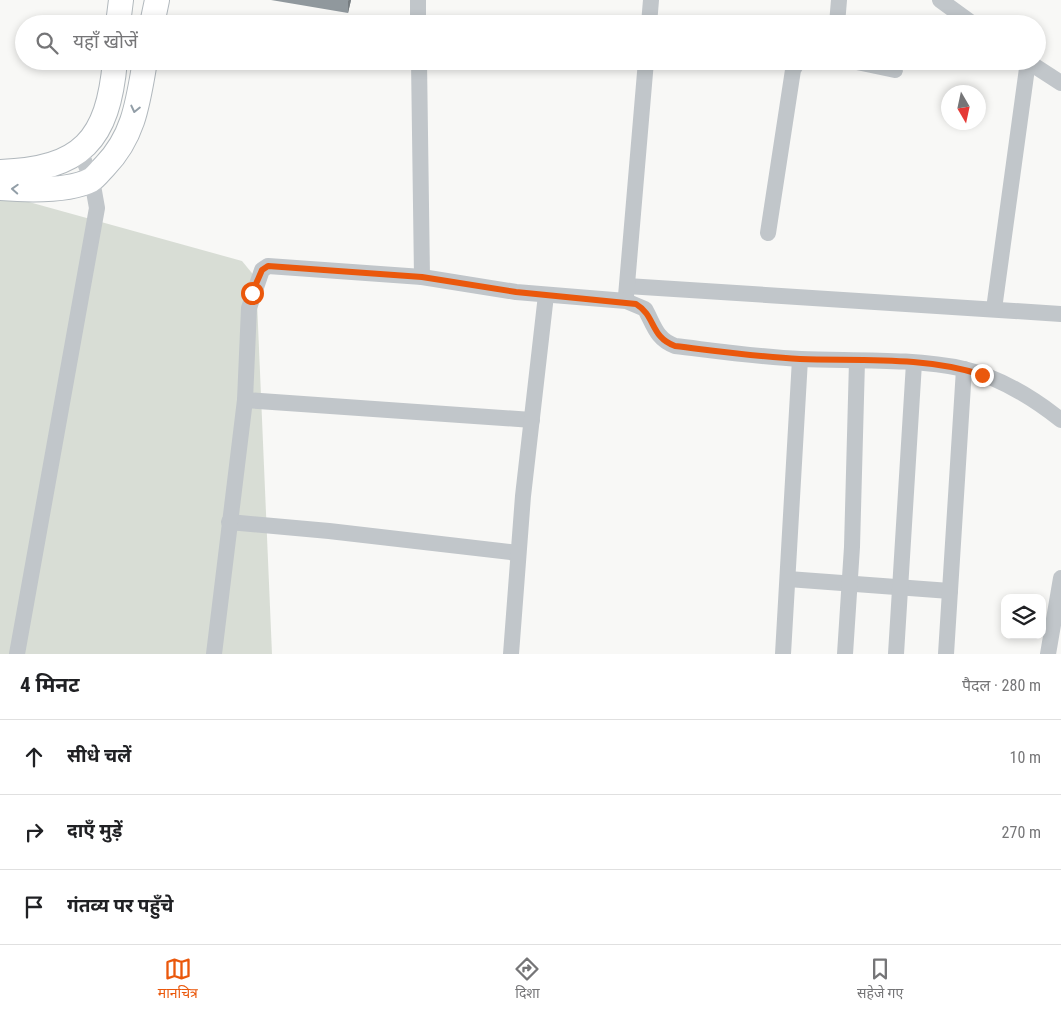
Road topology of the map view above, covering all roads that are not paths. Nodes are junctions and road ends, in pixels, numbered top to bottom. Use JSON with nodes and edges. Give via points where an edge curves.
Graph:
{"nodes":[{"id":1,"x":121,"y":0,"type":"edge"},
{"id":2,"x":156,"y":0,"type":"edge"},
{"id":3,"x":418,"y":0,"type":"edge"},
{"id":4,"x":651,"y":0,"type":"edge"},
{"id":5,"x":839,"y":0,"type":"edge"},
{"id":6,"x":940,"y":0,"type":"edge"},
{"id":7,"x":119,"y":15,"type":"edge"},
{"id":8,"x":154,"y":15,"type":"edge"},
{"id":9,"x":418,"y":15,"type":"edge"},
{"id":10,"x":650,"y":15,"type":"edge"},
{"id":11,"x":838,"y":15,"type":"edge"},
{"id":12,"x":961,"y":15,"type":"edge"},
{"id":13,"x":114,"y":70,"type":"edge"},
{"id":14,"x":143,"y":70,"type":"edge"},
{"id":15,"x":419,"y":70,"type":"edge"},
{"id":16,"x":645,"y":70,"type":"edge"},
{"id":17,"x":793,"y":70,"type":"edge"},
{"id":18,"x":1027,"y":70,"type":"edge"},
{"id":19,"x":1042,"y":70,"type":"edge"},
{"id":20,"x":1061,"y":83,"type":"edge"},
{"id":21,"x":80,"y":151,"type":"junction"},
{"id":22,"x":0,"y":172,"type":"edge"},
{"id":23,"x":92,"y":180,"type":"junction"},
{"id":24,"x":0,"y":188,"type":"edge"},
{"id":25,"x":768,"y":233,"type":"dead end"},
{"id":26,"x":422,"y":277,"type":"junction"},
{"id":27,"x":627,"y":293,"type":"junction"},
{"id":28,"x":546,"y":294,"type":"junction"},
{"id":29,"x":994,"y":309,"type":"junction"},
{"id":30,"x":1061,"y":314,"type":"edge"},
{"id":31,"x":800,"y":359,"type":"junction"},
{"id":32,"x":856,"y":361,"type":"junction"},
{"id":33,"x":914,"y":363,"type":"junction"},
{"id":34,"x":964,"y":369,"type":"junction"},
{"id":35,"x":245,"y":400,"type":"junction"},
{"id":36,"x":532,"y":420,"type":"junction"},
{"id":37,"x":1061,"y":420,"type":"edge"},
{"id":38,"x":229,"y":522,"type":"junction"},
{"id":39,"x":518,"y":552,"type":"junction"},
{"id":40,"x":1061,"y":578,"type":"edge"},
{"id":41,"x":788,"y":579,"type":"junction"},
{"id":42,"x":850,"y":583,"type":"junction"},
{"id":43,"x":900,"y":588,"type":"junction"},
{"id":44,"x":950,"y":591,"type":"junction"},
{"id":45,"x":1058,"y":614,"type":"edge"},
{"id":46,"x":17,"y":654,"type":"edge"},
{"id":47,"x":215,"y":654,"type":"edge"},
{"id":48,"x":512,"y":654,"type":"edge"},
{"id":49,"x":783,"y":654,"type":"edge"},
{"id":50,"x":845,"y":654,"type":"edge"},
{"id":51,"x":896,"y":654,"type":"edge"},
{"id":52,"x":946,"y":654,"type":"edge"},
{"id":53,"x":1048,"y":654,"type":"edge"}],
"edges":[{"from":1,"to":7,"type":"main road"},
{"from":2,"to":8,"type":"main road"},
{"from":3,"to":9,"type":"street"},
{"from":4,"to":10,"type":"street"},
{"from":5,"to":11,"type":"street"},
{"from":6,"to":12,"type":"street"},
{"from":13,"to":21,"type":"main road","via":[[107,111],[100,126]]},
{"from":14,"to":23,"type":"main road","one_way":true,"via":[[131,127],[125,140]]},
{"from":15,"to":26,"type":"street"},
{"from":16,"to":27,"type":"street"},
{"from":17,"to":25,"type":"street"},
{"from":18,"to":29,"type":"street"},
{"from":19,"to":20,"type":"street"},
{"from":21,"to":22,"type":"main road","via":[[47,167]]},
{"from":21,"to":23,"type":"street"},
{"from":23,"to":24,"type":"main road","one_way":true,"via":[[50,189]]},
{"from":23,"to":46,"type":"street","via":[[97,208]]},
{"from":26,"to":28,"type":"street"},
{"from":26,"to":35,"type":"street","via":[[280,266],[268,266],[262,270],[249,308]]},
{"from":27,"to":28,"type":"street"},
{"from":27,"to":29,"type":"street"},
{"from":27,"to":31,"type":"street","via":[[645,309],[656,334],[666,343]]},
{"from":28,"to":36,"type":"street"},
{"from":29,"to":30,"type":"street"},
{"from":31,"to":32,"type":"street"},
{"from":31,"to":41,"type":"street"},
{"from":32,"to":33,"type":"street"},
{"from":32,"to":42,"type":"street"},
{"from":33,"to":34,"type":"street"},
{"from":33,"to":43,"type":"street"},
{"from":34,"to":37,"type":"street","via":[[999,381]]},
{"from":34,"to":44,"type":"street"},
{"from":35,"to":36,"type":"street"},
{"from":35,"to":38,"type":"street"},
{"from":36,"to":39,"type":"street"},
{"from":38,"to":39,"type":"street"},
{"from":38,"to":47,"type":"street"},
{"from":39,"to":48,"type":"street"},
{"from":40,"to":45,"type":"street"},
{"from":41,"to":42,"type":"street"},
{"from":41,"to":49,"type":"street"},
{"from":42,"to":43,"type":"street"},
{"from":42,"to":50,"type":"street"},
{"from":43,"to":44,"type":"street"},
{"from":43,"to":51,"type":"street"},
{"from":44,"to":52,"type":"street"},
{"from":45,"to":53,"type":"street"}]}
